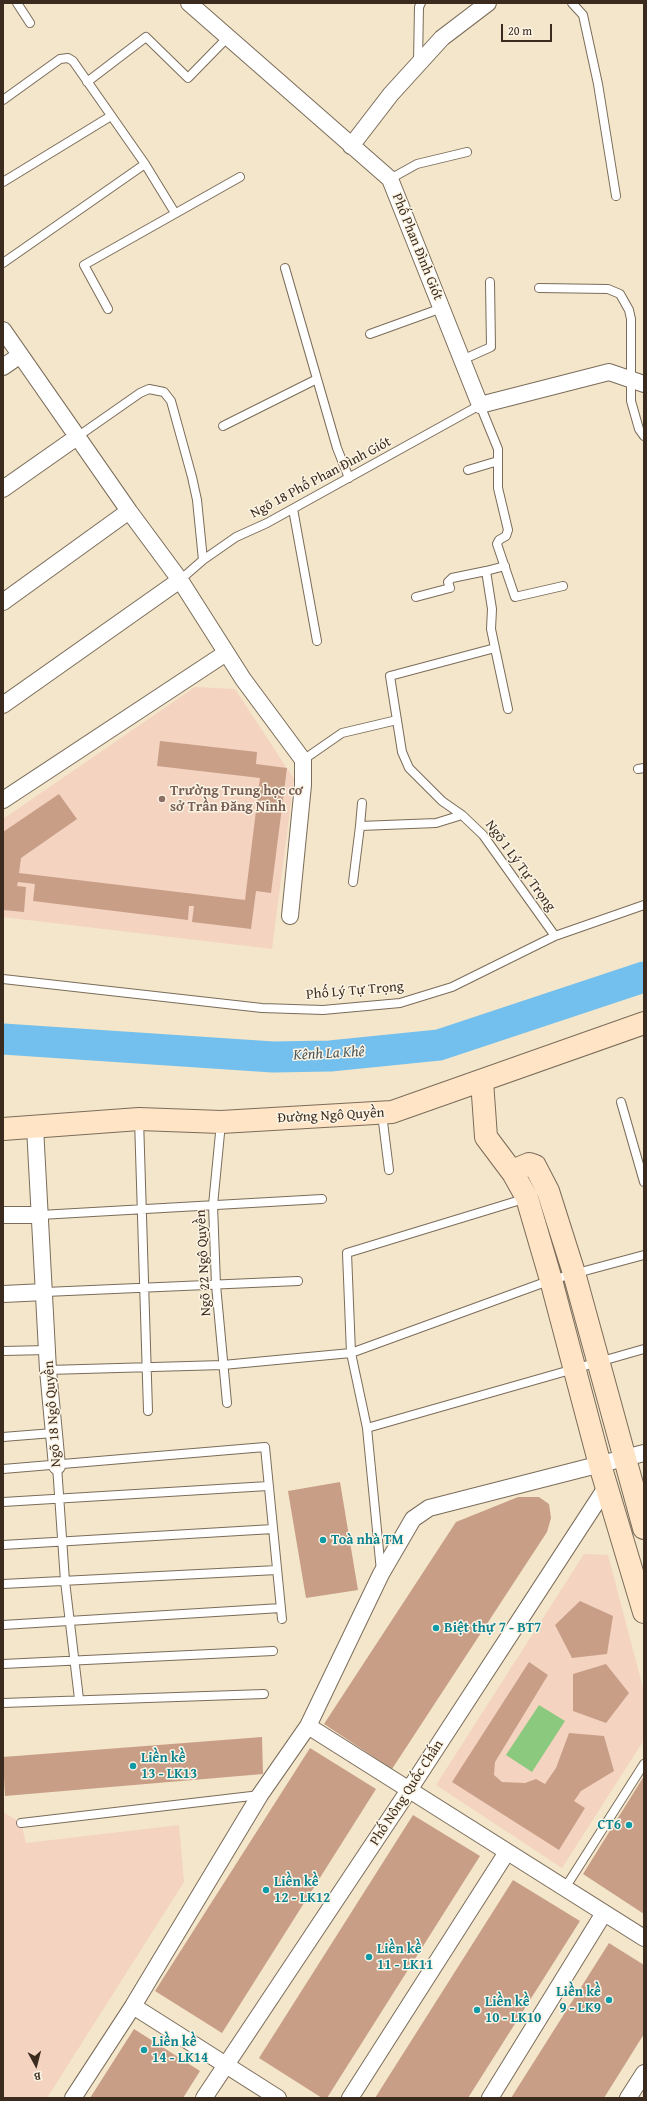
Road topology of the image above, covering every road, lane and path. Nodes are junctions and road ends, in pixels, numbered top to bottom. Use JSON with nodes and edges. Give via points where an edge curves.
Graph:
{"nodes":[{"id":1,"x":17,"y":3,"type":"edge"},
{"id":2,"x":189,"y":3,"type":"edge"},
{"id":3,"x":421,"y":3,"type":"edge"},
{"id":4,"x":488,"y":3,"type":"edge"},
{"id":5,"x":572,"y":3,"type":"edge"},
{"id":6,"x":30,"y":23,"type":"dead end"},
{"id":7,"x":229,"y":36,"type":"junction"},
{"id":8,"x":418,"y":65,"type":"junction"},
{"id":9,"x":87,"y":82,"type":"junction"},
{"id":10,"x":3,"y":100,"type":"edge"},
{"id":11,"x":111,"y":116,"type":"junction"},
{"id":12,"x":351,"y":146,"type":"junction"},
{"id":13,"x":467,"y":152,"type":"dead end"},
{"id":14,"x":145,"y":164,"type":"junction"},
{"id":15,"x":240,"y":177,"type":"dead end"},
{"id":16,"x":390,"y":179,"type":"junction"},
{"id":17,"x":3,"y":182,"type":"edge"},
{"id":18,"x":616,"y":196,"type":"dead end"},
{"id":19,"x":175,"y":213,"type":"junction"},
{"id":20,"x":3,"y":263,"type":"edge"},
{"id":21,"x":285,"y":268,"type":"dead end"},
{"id":22,"x":490,"y":282,"type":"dead end"},
{"id":23,"x":539,"y":288,"type":"dead end"},
{"id":24,"x":442,"y":308,"type":"junction"},
{"id":25,"x":108,"y":309,"type":"dead end"},
{"id":26,"x":3,"y":330,"type":"edge"},
{"id":27,"x":370,"y":334,"type":"dead end"},
{"id":28,"x":19,"y":356,"type":"junction"},
{"id":29,"x":462,"y":360,"type":"junction"},
{"id":30,"x":3,"y":367,"type":"edge"},
{"id":31,"x":317,"y":379,"type":"junction"},
{"id":32,"x":637,"y":382,"type":"edge"},
{"id":33,"x":480,"y":405,"type":"junction"},
{"id":34,"x":223,"y":426,"type":"dead end"},
{"id":35,"x":644,"y":436,"type":"edge"},
{"id":36,"x":77,"y":437,"type":"junction"},
{"id":37,"x":498,"y":461,"type":"junction"},
{"id":38,"x":468,"y":470,"type":"dead end"},
{"id":39,"x":349,"y":478,"type":"junction"},
{"id":40,"x":3,"y":489,"type":"edge"},
{"id":41,"x":293,"y":509,"type":"junction"},
{"id":42,"x":129,"y":511,"type":"junction"},
{"id":43,"x":203,"y":560,"type":"junction"},
{"id":44,"x":505,"y":566,"type":"junction"},
{"id":45,"x":486,"y":571,"type":"junction"},
{"id":46,"x":180,"y":580,"type":"junction"},
{"id":47,"x":563,"y":586,"type":"dead end"},
{"id":48,"x":416,"y":598,"type":"dead end"},
{"id":49,"x":3,"y":602,"type":"edge"},
{"id":50,"x":317,"y":641,"type":"dead end"},
{"id":51,"x":494,"y":648,"type":"junction"},
{"id":52,"x":226,"y":653,"type":"junction"},
{"id":53,"x":3,"y":705,"type":"edge"},
{"id":54,"x":508,"y":709,"type":"dead end"},
{"id":55,"x":397,"y":720,"type":"junction"},
{"id":56,"x":303,"y":760,"type":"junction"},
{"id":57,"x":3,"y":800,"type":"edge"},
{"id":58,"x":362,"y":803,"type":"dead end"},
{"id":59,"x":462,"y":815,"type":"junction"},
{"id":60,"x":360,"y":826,"type":"junction"},
{"id":61,"x":353,"y":882,"type":"dead end"},
{"id":62,"x":644,"y":905,"type":"edge"},
{"id":63,"x":290,"y":916,"type":"dead end"},
{"id":64,"x":555,"y":936,"type":"junction"},
{"id":65,"x":3,"y":979,"type":"edge"},
{"id":66,"x":644,"y":1023,"type":"edge"},
{"id":67,"x":482,"y":1081,"type":"junction"},
{"id":68,"x":621,"y":1102,"type":"dead end"},
{"id":69,"x":382,"y":1113,"type":"junction"},
{"id":70,"x":139,"y":1119,"type":"junction"},
{"id":71,"x":221,"y":1122,"type":"junction"},
{"id":72,"x":35,"y":1127,"type":"junction"},
{"id":73,"x":3,"y":1129,"type":"edge"},
{"id":74,"x":389,"y":1170,"type":"dead end"},
{"id":75,"x":644,"y":1182,"type":"edge"},
{"id":76,"x":537,"y":1194,"type":"junction"},
{"id":77,"x":322,"y":1199,"type":"dead end"},
{"id":78,"x":213,"y":1205,"type":"junction"},
{"id":79,"x":143,"y":1209,"type":"junction"},
{"id":80,"x":3,"y":1215,"type":"edge"},
{"id":81,"x":40,"y":1215,"type":"junction"},
{"id":82,"x":644,"y":1255,"type":"edge"},
{"id":83,"x":574,"y":1273,"type":"junction"},
{"id":84,"x":551,"y":1280,"type":"junction"},
{"id":85,"x":298,"y":1281,"type":"dead end"},
{"id":86,"x":216,"y":1285,"type":"junction"},
{"id":87,"x":143,"y":1288,"type":"junction"},
{"id":88,"x":45,"y":1292,"type":"junction"},
{"id":89,"x":3,"y":1294,"type":"edge"},
{"id":90,"x":644,"y":1348,"type":"edge"},
{"id":91,"x":48,"y":1350,"type":"junction"},
{"id":92,"x":3,"y":1351,"type":"edge"},
{"id":93,"x":351,"y":1353,"type":"junction"},
{"id":94,"x":598,"y":1362,"type":"junction"},
{"id":95,"x":224,"y":1365,"type":"junction"},
{"id":96,"x":146,"y":1367,"type":"junction"},
{"id":97,"x":576,"y":1368,"type":"junction"},
{"id":98,"x":48,"y":1370,"type":"junction"},
{"id":99,"x":227,"y":1403,"type":"dead end"},
{"id":100,"x":148,"y":1411,"type":"dead end"},
{"id":101,"x":367,"y":1428,"type":"junction"},
{"id":102,"x":53,"y":1433,"type":"junction"},
{"id":103,"x":3,"y":1437,"type":"edge"},
{"id":104,"x":634,"y":1456,"type":"edge"},
{"id":105,"x":600,"y":1465,"type":"junction"},
{"id":106,"x":57,"y":1466,"type":"junction"},
{"id":107,"x":3,"y":1469,"type":"edge"},
{"id":108,"x":268,"y":1486,"type":"junction"},
{"id":109,"x":607,"y":1486,"type":"junction"},
{"id":110,"x":58,"y":1499,"type":"junction"},
{"id":111,"x":3,"y":1502,"type":"edge"},
{"id":112,"x":644,"y":1528,"type":"edge"},
{"id":113,"x":273,"y":1529,"type":"junction"},
{"id":114,"x":63,"y":1542,"type":"junction"},
{"id":115,"x":3,"y":1545,"type":"edge"},
{"id":116,"x":277,"y":1570,"type":"junction"},
{"id":117,"x":381,"y":1574,"type":"junction"},
{"id":118,"x":65,"y":1581,"type":"junction"},
{"id":119,"x":3,"y":1584,"type":"edge"},
{"id":120,"x":281,"y":1608,"type":"junction"},
{"id":121,"x":644,"y":1612,"type":"edge"},
{"id":122,"x":282,"y":1619,"type":"dead end"},
{"id":123,"x":69,"y":1621,"type":"junction"},
{"id":124,"x":3,"y":1625,"type":"edge"},
{"id":125,"x":273,"y":1651,"type":"dead end"},
{"id":126,"x":74,"y":1661,"type":"junction"},
{"id":127,"x":3,"y":1664,"type":"edge"},
{"id":128,"x":264,"y":1694,"type":"dead end"},
{"id":129,"x":79,"y":1699,"type":"junction"},
{"id":130,"x":3,"y":1703,"type":"edge"},
{"id":131,"x":308,"y":1726,"type":"junction"},
{"id":132,"x":644,"y":1764,"type":"edge"},
{"id":133,"x":409,"y":1790,"type":"junction"},
{"id":134,"x":260,"y":1795,"type":"junction"},
{"id":135,"x":21,"y":1823,"type":"dead end"},
{"id":136,"x":507,"y":1852,"type":"junction"},
{"id":137,"x":565,"y":1888,"type":"junction"},
{"id":138,"x":604,"y":1913,"type":"junction"},
{"id":139,"x":644,"y":1938,"type":"edge"},
{"id":140,"x":133,"y":2006,"type":"junction"},
{"id":141,"x":225,"y":2065,"type":"junction"},
{"id":142,"x":644,"y":2073,"type":"edge"},
{"id":143,"x":73,"y":2098,"type":"edge"},
{"id":144,"x":204,"y":2098,"type":"edge"},
{"id":145,"x":278,"y":2098,"type":"edge"},
{"id":146,"x":350,"y":2098,"type":"edge"},
{"id":147,"x":490,"y":2098,"type":"edge"},
{"id":148,"x":628,"y":2098,"type":"edge"}],
"edges":[{"from":1,"to":6,"type":"lane"},
{"from":2,"to":7,"type":"street","name":"Phố Phan Đình Giót"},
{"from":3,"to":8,"type":"lane"},
{"from":4,"to":8,"type":"street","via":[[442,38]]},
{"from":5,"to":18,"type":"lane","via":[[583,15],[598,84]]},
{"from":7,"to":9,"type":"lane","via":[[188,78],[146,37]]},
{"from":7,"to":12,"type":"street","name":"Phố Phan Đình Giót"},
{"from":8,"to":12,"type":"street","via":[[391,94]]},
{"from":9,"to":10,"type":"lane","via":[[72,61],[65,57]]},
{"from":9,"to":11,"type":"lane"},
{"from":11,"to":14,"type":"lane"},
{"from":11,"to":17,"type":"lane"},
{"from":12,"to":16,"type":"street","name":"Phố Phan Đình Giót"},
{"from":13,"to":16,"type":"lane","via":[[416,164]]},
{"from":14,"to":19,"type":"lane"},
{"from":14,"to":20,"type":"lane"},
{"from":15,"to":19,"type":"lane"},
{"from":16,"to":24,"type":"street","name":"Phố Phan Đình Giót"},
{"from":19,"to":25,"type":"lane","via":[[84,265]]},
{"from":21,"to":31,"type":"lane"},
{"from":22,"to":29,"type":"lane","via":[[491,347]]},
{"from":23,"to":32,"type":"lane","via":[[608,289],[620,294],[631,319]]},
{"from":24,"to":27,"type":"lane"},
{"from":24,"to":29,"type":"street","name":"Phố Phan Đình Giót"},
{"from":26,"to":28,"type":"street"},
{"from":28,"to":30,"type":"street"},
{"from":28,"to":36,"type":"street"},
{"from":29,"to":33,"type":"street","name":"Phố Phan Đình Giót"},
{"from":31,"to":34,"type":"lane"},
{"from":31,"to":39,"type":"lane","via":[[337,448]]},
{"from":32,"to":33,"type":"street","via":[[609,372]]},
{"from":32,"to":35,"type":"lane","via":[[633,408],[639,429]]},
{"from":33,"to":37,"type":"lane","via":[[498,450]]},
{"from":33,"to":39,"type":"lane","name":"Ngõ 18 Phố Phan Đình Giót"},
{"from":36,"to":40,"type":"street"},
{"from":36,"to":42,"type":"street"},
{"from":36,"to":43,"type":"lane","via":[[140,393],[149,389],[164,392],[171,401],[192,477]]},
{"from":37,"to":38,"type":"lane"},
{"from":37,"to":44,"type":"lane","via":[[498,488],[508,530],[506,536],[497,544]]},
{"from":39,"to":41,"type":"lane","name":"Ngõ 18 Phố Phan Đình Giót"},
{"from":41,"to":43,"type":"lane","name":"Ngõ 18 Phố Phan Đình Giót","via":[[236,537]]},
{"from":41,"to":50,"type":"lane"},
{"from":42,"to":46,"type":"street"},
{"from":42,"to":49,"type":"street"},
{"from":43,"to":46,"type":"lane","name":"Ngõ 18 Phố Phan Đình Giót"},
{"from":44,"to":45,"type":"lane"},
{"from":44,"to":47,"type":"lane","via":[[515,596]]},
{"from":45,"to":48,"type":"lane","via":[[452,578],[448,582],[450,588]]},
{"from":45,"to":51,"type":"lane","via":[[492,609],[491,629]]},
{"from":46,"to":52,"type":"street"},
{"from":46,"to":53,"type":"street"},
{"from":51,"to":54,"type":"lane"},
{"from":51,"to":55,"type":"lane","name":"Ngõ 1 Lý Tự Trọng","via":[[390,676]]},
{"from":52,"to":56,"type":"street"},
{"from":52,"to":57,"type":"street"},
{"from":55,"to":56,"type":"lane","via":[[342,732]]},
{"from":55,"to":59,"type":"lane","name":"Ngõ 1 Lý Tự Trọng","via":[[402,752],[409,768],[442,801]]},
{"from":56,"to":63,"type":"street","via":[[303,785]]},
{"from":58,"to":60,"type":"lane"},
{"from":59,"to":60,"type":"lane","via":[[436,823]]},
{"from":59,"to":64,"type":"lane","name":"Ngõ 1 Lý Tự Trọng","via":[[483,835]]},
{"from":60,"to":61,"type":"lane"},
{"from":62,"to":64,"type":"lane","name":"Phố Lý Tự Trọng"},
{"from":64,"to":65,"type":"lane","name":"Phố Lý Tự Trọng","via":[[452,987],[400,1002],[324,1010],[262,1008]]},
{"from":66,"to":67,"type":"street","name":"Đường Ngô Quyền"},
{"from":67,"to":69,"type":"street","name":"Đường Ngô Quyền","via":[[392,1112]]},
{"from":67,"to":76,"type":"street","via":[[486,1137],[513,1173],[517,1168],[529,1164],[535,1166]]},
{"from":68,"to":75,"type":"lane"},
{"from":69,"to":71,"type":"street","name":"Đường Ngô Quyền"},
{"from":69,"to":74,"type":"lane"},
{"from":70,"to":71,"type":"street","name":"Đường Ngô Quyền"},
{"from":70,"to":72,"type":"street","name":"Đường Ngô Quyền"},
{"from":70,"to":79,"type":"lane"},
{"from":71,"to":78,"type":"lane","name":"Ngõ 22 Ngô Quyền"},
{"from":72,"to":73,"type":"street","name":"Đường Ngô Quyền"},
{"from":72,"to":81,"type":"street","name":"Ngõ 18 Ngô Quyền"},
{"from":76,"to":83,"type":"street"},
{"from":76,"to":84,"type":"street"},
{"from":76,"to":93,"type":"lane","via":[[347,1253]]},
{"from":77,"to":78,"type":"lane"},
{"from":78,"to":79,"type":"lane"},
{"from":78,"to":86,"type":"lane","name":"Ngõ 22 Ngô Quyền"},
{"from":79,"to":81,"type":"lane"},
{"from":79,"to":87,"type":"lane"},
{"from":80,"to":81,"type":"street"},
{"from":81,"to":88,"type":"street","name":"Ngõ 18 Ngô Quyền"},
{"from":82,"to":83,"type":"lane"},
{"from":83,"to":84,"type":"lane"},
{"from":83,"to":94,"type":"street"},
{"from":84,"to":93,"type":"lane"},
{"from":84,"to":97,"type":"street"},
{"from":85,"to":86,"type":"lane"},
{"from":86,"to":87,"type":"lane"},
{"from":86,"to":95,"type":"lane","name":"Ngõ 22 Ngô Quyền"},
{"from":87,"to":88,"type":"lane"},
{"from":87,"to":96,"type":"lane"},
{"from":88,"to":89,"type":"street"},
{"from":88,"to":91,"type":"street","name":"Ngõ 18 Ngô Quyền"},
{"from":90,"to":94,"type":"lane"},
{"from":91,"to":92,"type":"lane"},
{"from":91,"to":98,"type":"street","name":"Ngõ 18 Ngô Quyền"},
{"from":93,"to":95,"type":"lane"},
{"from":93,"to":101,"type":"lane"},
{"from":94,"to":97,"type":"lane"},
{"from":94,"to":104,"type":"street"},
{"from":95,"to":96,"type":"lane"},
{"from":95,"to":99,"type":"lane","name":"Ngõ 22 Ngô Quyền"},
{"from":96,"to":98,"type":"lane"},
{"from":96,"to":100,"type":"lane"},
{"from":97,"to":101,"type":"lane"},
{"from":97,"to":105,"type":"street"},
{"from":98,"to":102,"type":"street","name":"Ngõ 18 Ngô Quyền"},
{"from":101,"to":117,"type":"lane"},
{"from":102,"to":103,"type":"lane"},
{"from":102,"to":106,"type":"street","name":"Ngõ 18 Ngô Quyền"},
{"from":104,"to":105,"type":"street"},
{"from":104,"to":109,"type":"street"},
{"from":104,"to":112,"type":"street"},
{"from":105,"to":109,"type":"street"},
{"from":105,"to":117,"type":"street","via":[[429,1508],[413,1519]]},
{"from":106,"to":107,"type":"lane"},
{"from":106,"to":108,"type":"lane","via":[[265,1447]]},
{"from":106,"to":110,"type":"lane","name":"Ngõ 18 Ngô Quyền"},
{"from":108,"to":110,"type":"lane"},
{"from":108,"to":113,"type":"lane"},
{"from":109,"to":121,"type":"street"},
{"from":109,"to":133,"type":"street","name":"Phố Nông Quốc Chấn"},
{"from":110,"to":111,"type":"lane"},
{"from":110,"to":114,"type":"lane","name":"Ngõ 18 Ngô Quyền"},
{"from":113,"to":114,"type":"lane"},
{"from":113,"to":116,"type":"lane"},
{"from":114,"to":115,"type":"lane"},
{"from":114,"to":118,"type":"lane","name":"Ngõ 18 Ngô Quyền"},
{"from":116,"to":118,"type":"lane"},
{"from":116,"to":120,"type":"lane"},
{"from":117,"to":131,"type":"street"},
{"from":118,"to":119,"type":"lane"},
{"from":118,"to":123,"type":"lane","name":"Ngõ 18 Ngô Quyền"},
{"from":120,"to":122,"type":"lane"},
{"from":120,"to":123,"type":"lane"},
{"from":123,"to":124,"type":"lane"},
{"from":123,"to":126,"type":"lane","name":"Ngõ 18 Ngô Quyền"},
{"from":125,"to":126,"type":"lane"},
{"from":126,"to":127,"type":"lane"},
{"from":126,"to":129,"type":"lane","name":"Ngõ 18 Ngô Quyền"},
{"from":128,"to":129,"type":"lane"},
{"from":129,"to":130,"type":"lane"},
{"from":131,"to":133,"type":"street"},
{"from":131,"to":134,"type":"street"},
{"from":132,"to":137,"type":"lane"},
{"from":133,"to":136,"type":"street"},
{"from":133,"to":141,"type":"street","name":"Phố Nông Quốc Chấn"},
{"from":134,"to":135,"type":"lane"},
{"from":134,"to":140,"type":"street"},
{"from":136,"to":137,"type":"street"},
{"from":136,"to":146,"type":"street"},
{"from":137,"to":138,"type":"street"},
{"from":138,"to":139,"type":"street"},
{"from":138,"to":147,"type":"street"},
{"from":140,"to":141,"type":"street"},
{"from":140,"to":143,"type":"street"},
{"from":141,"to":144,"type":"street","name":"Phố Nông Quốc Chấn"},
{"from":141,"to":145,"type":"street"},
{"from":142,"to":148,"type":"street"}]}
